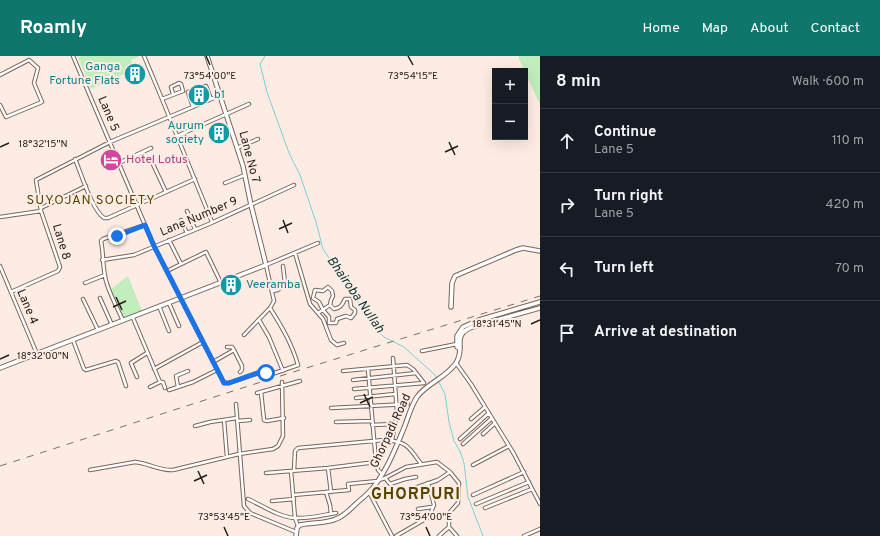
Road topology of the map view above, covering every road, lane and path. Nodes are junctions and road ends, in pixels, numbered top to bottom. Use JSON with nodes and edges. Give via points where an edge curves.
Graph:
{"nodes":[{"id":1,"x":73,"y":56,"type":"edge"},
{"id":2,"x":144,"y":56,"type":"edge"},
{"id":3,"x":207,"y":56,"type":"edge"},
{"id":4,"x":0,"y":75,"type":"edge"},
{"id":5,"x":173,"y":94,"type":"junction"},
{"id":6,"x":221,"y":95,"type":"junction"},
{"id":7,"x":162,"y":99,"type":"junction"},
{"id":8,"x":212,"y":99,"type":"junction"},
{"id":9,"x":249,"y":104,"type":"dead end"},
{"id":10,"x":0,"y":105,"type":"edge"},
{"id":11,"x":194,"y":107,"type":"junction"},
{"id":12,"x":226,"y":113,"type":"junction"},
{"id":13,"x":169,"y":117,"type":"junction"},
{"id":14,"x":177,"y":136,"type":"junction"},
{"id":15,"x":258,"y":139,"type":"dead end"},
{"id":16,"x":110,"y":142,"type":"junction"},
{"id":17,"x":151,"y":148,"type":"dead end"},
{"id":18,"x":237,"y":148,"type":"junction"},
{"id":19,"x":75,"y":159,"type":"junction"},
{"id":20,"x":151,"y":160,"type":"dead end"},
{"id":21,"x":119,"y":163,"type":"junction"},
{"id":22,"x":245,"y":175,"type":"junction"},
{"id":23,"x":195,"y":179,"type":"junction"},
{"id":24,"x":225,"y":182,"type":"dead end"},
{"id":25,"x":86,"y":186,"type":"junction"},
{"id":26,"x":294,"y":186,"type":"dead end"},
{"id":27,"x":166,"y":192,"type":"junction"},
{"id":28,"x":137,"y":205,"type":"junction"},
{"id":29,"x":251,"y":205,"type":"junction"},
{"id":30,"x":41,"y":210,"type":"junction"},
{"id":31,"x":186,"y":211,"type":"dead end"},
{"id":32,"x":0,"y":217,"type":"edge"},
{"id":33,"x":181,"y":220,"type":"dead end"},
{"id":34,"x":212,"y":222,"type":"junction"},
{"id":35,"x":145,"y":225,"type":"junction"},
{"id":36,"x":195,"y":229,"type":"junction"},
{"id":37,"x":187,"y":232,"type":"junction"},
{"id":38,"x":170,"y":240,"type":"junction"},
{"id":39,"x":318,"y":244,"type":"dead end"},
{"id":40,"x":154,"y":246,"type":"junction"},
{"id":41,"x":540,"y":251,"type":"edge"},
{"id":42,"x":295,"y":253,"type":"junction"},
{"id":43,"x":102,"y":260,"type":"junction"},
{"id":44,"x":181,"y":264,"type":"junction"},
{"id":45,"x":266,"y":265,"type":"junction"},
{"id":46,"x":0,"y":266,"type":"edge"},
{"id":47,"x":283,"y":266,"type":"dead end"},
{"id":48,"x":167,"y":271,"type":"junction"},
{"id":49,"x":105,"y":275,"type":"junction"},
{"id":50,"x":85,"y":283,"type":"dead end"},
{"id":51,"x":222,"y":283,"type":"junction"},
{"id":52,"x":272,"y":291,"type":"junction"},
{"id":53,"x":11,"y":292,"type":"junction"},
{"id":54,"x":181,"y":297,"type":"junction"},
{"id":55,"x":100,"y":298,"type":"dead end"},
{"id":56,"x":83,"y":299,"type":"dead end"},
{"id":57,"x":168,"y":302,"type":"junction"},
{"id":58,"x":330,"y":305,"type":"junction"},
{"id":59,"x":540,"y":305,"type":"edge"},
{"id":60,"x":159,"y":306,"type":"junction"},
{"id":61,"x":451,"y":307,"type":"dead end"},
{"id":62,"x":270,"y":308,"type":"junction"},
{"id":63,"x":323,"y":310,"type":"junction"},
{"id":64,"x":318,"y":313,"type":"junction"},
{"id":65,"x":132,"y":318,"type":"junction"},
{"id":66,"x":495,"y":318,"type":"junction"},
{"id":67,"x":259,"y":320,"type":"junction"},
{"id":68,"x":123,"y":321,"type":"junction"},
{"id":69,"x":112,"y":325,"type":"junction"},
{"id":70,"x":180,"y":326,"type":"dead end"},
{"id":71,"x":169,"y":330,"type":"dead end"},
{"id":72,"x":98,"y":331,"type":"junction"},
{"id":73,"x":461,"y":332,"type":"junction"},
{"id":74,"x":244,"y":335,"type":"dead end"},
{"id":75,"x":73,"y":340,"type":"junction"},
{"id":76,"x":203,"y":342,"type":"junction"},
{"id":77,"x":344,"y":343,"type":"dead end"},
{"id":78,"x":457,"y":344,"type":"junction"},
{"id":79,"x":227,"y":346,"type":"dead end"},
{"id":80,"x":460,"y":349,"type":"junction"},
{"id":81,"x":234,"y":350,"type":"junction"},
{"id":82,"x":422,"y":351,"type":"dead end"},
{"id":83,"x":148,"y":353,"type":"junction"},
{"id":84,"x":37,"y":354,"type":"junction"},
{"id":85,"x":393,"y":358,"type":"dead end"},
{"id":86,"x":213,"y":362,"type":"junction"},
{"id":87,"x":456,"y":363,"type":"junction"},
{"id":88,"x":393,"y":366,"type":"junction"},
{"id":89,"x":0,"y":368,"type":"edge"},
{"id":90,"x":154,"y":369,"type":"junction"},
{"id":91,"x":368,"y":369,"type":"junction"},
{"id":92,"x":217,"y":370,"type":"junction"},
{"id":93,"x":188,"y":371,"type":"dead end"},
{"id":94,"x":283,"y":371,"type":"junction"},
{"id":95,"x":343,"y":371,"type":"dead end"},
{"id":96,"x":240,"y":372,"type":"dead end"},
{"id":97,"x":416,"y":373,"type":"junction"},
{"id":98,"x":394,"y":375,"type":"junction"},
{"id":99,"x":137,"y":377,"type":"dead end"},
{"id":100,"x":368,"y":378,"type":"junction"},
{"id":101,"x":353,"y":380,"type":"dead end"},
{"id":102,"x":300,"y":381,"type":"dead end"},
{"id":103,"x":160,"y":382,"type":"junction"},
{"id":104,"x":282,"y":382,"type":"dead end"},
{"id":105,"x":126,"y":386,"type":"dead end"},
{"id":106,"x":178,"y":386,"type":"junction"},
{"id":107,"x":395,"y":386,"type":"junction"},
{"id":108,"x":150,"y":387,"type":"dead end"},
{"id":109,"x":282,"y":387,"type":"junction"},
{"id":110,"x":165,"y":388,"type":"dead end"},
{"id":111,"x":369,"y":388,"type":"junction"},
{"id":112,"x":354,"y":389,"type":"dead end"},
{"id":113,"x":169,"y":390,"type":"dead end"},
{"id":114,"x":261,"y":392,"type":"junction"},
{"id":115,"x":257,"y":393,"type":"dead end"},
{"id":116,"x":396,"y":394,"type":"junction"},
{"id":117,"x":370,"y":397,"type":"junction"},
{"id":118,"x":356,"y":398,"type":"dead end"},
{"id":119,"x":236,"y":404,"type":"dead end"},
{"id":120,"x":408,"y":404,"type":"dead end"},
{"id":121,"x":396,"y":405,"type":"junction"},
{"id":122,"x":371,"y":406,"type":"junction"},
{"id":123,"x":485,"y":407,"type":"junction"},
{"id":124,"x":331,"y":408,"type":"dead end"},
{"id":125,"x":489,"y":413,"type":"junction"},
{"id":126,"x":284,"y":418,"type":"junction"},
{"id":127,"x":492,"y":418,"type":"junction"},
{"id":128,"x":224,"y":420,"type":"junction"},
{"id":129,"x":237,"y":420,"type":"junction"},
{"id":130,"x":250,"y":420,"type":"dead end"},
{"id":131,"x":471,"y":420,"type":"dead end"},
{"id":132,"x":336,"y":422,"type":"dead end"},
{"id":133,"x":372,"y":423,"type":"junction"},
{"id":134,"x":494,"y":423,"type":"junction"},
{"id":135,"x":395,"y":424,"type":"junction"},
{"id":136,"x":195,"y":426,"type":"dead end"},
{"id":137,"x":483,"y":434,"type":"dead end"},
{"id":138,"x":460,"y":439,"type":"dead end"},
{"id":139,"x":392,"y":440,"type":"junction"},
{"id":140,"x":374,"y":441,"type":"junction"},
{"id":141,"x":398,"y":442,"type":"junction"},
{"id":142,"x":463,"y":444,"type":"dead end"},
{"id":143,"x":509,"y":446,"type":"junction"},
{"id":144,"x":240,"y":454,"type":"junction"},
{"id":145,"x":227,"y":457,"type":"junction"},
{"id":146,"x":376,"y":462,"type":"junction"},
{"id":147,"x":421,"y":464,"type":"junction"},
{"id":148,"x":473,"y":465,"type":"dead end"},
{"id":149,"x":328,"y":468,"type":"junction"},
{"id":150,"x":90,"y":470,"type":"dead end"},
{"id":151,"x":293,"y":471,"type":"junction"},
{"id":152,"x":450,"y":472,"type":"junction"},
{"id":153,"x":524,"y":472,"type":"junction"},
{"id":154,"x":266,"y":473,"type":"dead end"},
{"id":155,"x":382,"y":474,"type":"junction"},
{"id":156,"x":416,"y":477,"type":"dead end"},
{"id":157,"x":385,"y":478,"type":"junction"},
{"id":158,"x":378,"y":481,"type":"junction"},
{"id":159,"x":529,"y":482,"type":"junction"},
{"id":160,"x":428,"y":483,"type":"junction"},
{"id":161,"x":532,"y":489,"type":"junction"},
{"id":162,"x":409,"y":490,"type":"dead end"},
{"id":163,"x":326,"y":492,"type":"junction"},
{"id":164,"x":331,"y":492,"type":"junction"},
{"id":165,"x":370,"y":492,"type":"junction"},
{"id":166,"x":293,"y":495,"type":"junction"},
{"id":167,"x":473,"y":495,"type":"dead end"},
{"id":168,"x":248,"y":499,"type":"dead end"},
{"id":169,"x":294,"y":499,"type":"junction"},
{"id":170,"x":272,"y":501,"type":"dead end"},
{"id":171,"x":476,"y":504,"type":"dead end"},
{"id":172,"x":540,"y":504,"type":"edge"},
{"id":173,"x":432,"y":507,"type":"junction"},
{"id":174,"x":485,"y":508,"type":"dead end"},
{"id":175,"x":418,"y":509,"type":"dead end"},
{"id":176,"x":336,"y":513,"type":"dead end"},
{"id":177,"x":331,"y":514,"type":"junction"},
{"id":178,"x":295,"y":518,"type":"junction"},
{"id":179,"x":298,"y":526,"type":"junction"},
{"id":180,"x":449,"y":527,"type":"junction"},
{"id":181,"x":540,"y":529,"type":"edge"},
{"id":182,"x":296,"y":534,"type":"edge"},
{"id":183,"x":392,"y":536,"type":"edge"},
{"id":184,"x":396,"y":536,"type":"edge"},
{"id":185,"x":439,"y":536,"type":"edge"},
{"id":186,"x":457,"y":536,"type":"edge"},
{"id":187,"x":524,"y":536,"type":"edge"}],
"edges":[{"from":1,"to":16,"type":"street","name":"Lane 5"},
{"from":2,"to":7,"type":"street"},
{"from":3,"to":6,"type":"main road","name":"Lane No 7"},
{"from":4,"to":10,"type":"street","via":[[28,60],[38,68],[34,83],[42,102],[6,117]]},
{"from":5,"to":5,"type":"street","via":[[171,87],[181,84],[183,91]]},
{"from":5,"to":7,"type":"street"},
{"from":6,"to":8,"type":"street","name":"Lane 8"},
{"from":6,"to":12,"type":"main road","name":"Lane No 7"},
{"from":7,"to":13,"type":"street"},
{"from":8,"to":11,"type":"street","name":"Lane 8"},
{"from":8,"to":11,"type":"street","via":[[206,86],[188,92]]},
{"from":9,"to":12,"type":"street"},
{"from":11,"to":13,"type":"street","name":"Lane 8"},
{"from":12,"to":14,"type":"street"},
{"from":12,"to":18,"type":"main road","name":"Lane No 7"},
{"from":13,"to":14,"type":"street"},
{"from":13,"to":16,"type":"street","name":"Lane 8"},
{"from":14,"to":23,"type":"street"},
{"from":15,"to":18,"type":"street"},
{"from":16,"to":19,"type":"street","name":"Lane 8"},
{"from":16,"to":21,"type":"street","name":"Lane 5"},
{"from":17,"to":21,"type":"street"},
{"from":18,"to":22,"type":"main road","name":"Lane No 7"},
{"from":19,"to":25,"type":"street"},
{"from":19,"to":30,"type":"street","name":"Lane 8","via":[[36,180]]},
{"from":20,"to":27,"type":"street"},
{"from":21,"to":28,"type":"street","name":"Lane 5"},
{"from":22,"to":24,"type":"street"},
{"from":22,"to":29,"type":"main road","name":"Lane No 7"},
{"from":23,"to":27,"type":"street"},
{"from":23,"to":34,"type":"street"},
{"from":25,"to":28,"type":"street","via":[[98,213],[104,218]]},
{"from":25,"to":30,"type":"street"},
{"from":26,"to":29,"type":"street","name":"Lane Number 9"},
{"from":27,"to":28,"type":"street"},
{"from":28,"to":35,"type":"street","name":"Lane 5"},
{"from":29,"to":34,"type":"street","name":"Lane Number 9"},
{"from":29,"to":45,"type":"main road","name":"Lane No 7"},
{"from":30,"to":32,"type":"street"},
{"from":30,"to":53,"type":"street","name":"Lane 8","via":[[60,265],[59,269]]},
{"from":31,"to":36,"type":"street"},
{"from":33,"to":37,"type":"street"},
{"from":34,"to":36,"type":"street","name":"Lane Number 9"},
{"from":35,"to":40,"type":"street","name":"Lane 5"},
{"from":35,"to":43,"type":"street","via":[[102,240]]},
{"from":36,"to":37,"type":"street","name":"Lane Number 9"},
{"from":37,"to":38,"type":"street","name":"Lane Number 9"},
{"from":38,"to":40,"type":"street","name":"Lane Number 9"},
{"from":38,"to":44,"type":"street"},
{"from":39,"to":42,"type":"street"},
{"from":40,"to":43,"type":"street","name":"Lane Number 9","via":[[128,257]]},
{"from":40,"to":48,"type":"street","name":"Lane 5"},
{"from":41,"to":61,"type":"main road","via":[[523,248],[516,250],[455,276],[452,283]]},
{"from":42,"to":45,"type":"street"},
{"from":42,"to":64,"type":"street","via":[[310,304]]},
{"from":43,"to":49,"type":"street"},
{"from":44,"to":48,"type":"street"},
{"from":44,"to":51,"type":"street","via":[[206,252]]},
{"from":45,"to":51,"type":"main road"},
{"from":45,"to":52,"type":"street"},
{"from":46,"to":53,"type":"street","name":"Lane 4"},
{"from":47,"to":52,"type":"street","via":[[285,283],[278,290]]},
{"from":48,"to":54,"type":"street","name":"Lane 5"},
{"from":49,"to":50,"type":"street"},
{"from":49,"to":68,"type":"street"},
{"from":51,"to":54,"type":"main road"},
{"from":52,"to":62,"type":"street","via":[[274,301]]},
{"from":53,"to":84,"type":"street","name":"Lane 4"},
{"from":54,"to":57,"type":"main road"},
{"from":54,"to":76,"type":"street","name":"Lane 5"},
{"from":55,"to":69,"type":"street"},
{"from":56,"to":72,"type":"street"},
{"from":57,"to":60,"type":"main road"},
{"from":57,"to":70,"type":"street"},
{"from":58,"to":63,"type":"street"},
{"from":58,"to":63,"type":"street","via":[[332,291],[328,287],[323,291],[315,290],[313,298],[319,302]]},
{"from":58,"to":63,"type":"street","via":[[334,309],[338,308],[345,299],[350,299],[355,312],[351,318],[345,316],[336,323],[330,323]]},
{"from":59,"to":66,"type":"main road"},
{"from":59,"to":66,"type":"main road"},
{"from":60,"to":65,"type":"main road"},
{"from":60,"to":71,"type":"street"},
{"from":62,"to":67,"type":"street"},
{"from":62,"to":94,"type":"street","via":[[294,350],[298,365]]},
{"from":63,"to":64,"type":"street"},
{"from":64,"to":77,"type":"street","via":[[333,342],[337,345]]},
{"from":65,"to":68,"type":"main road"},
{"from":65,"to":83,"type":"street"},
{"from":66,"to":73,"type":"main road"},
{"from":67,"to":74,"type":"street"},
{"from":67,"to":94,"type":"street"},
{"from":68,"to":69,"type":"main road"},
{"from":69,"to":72,"type":"main road"},
{"from":72,"to":75,"type":"main road"},
{"from":73,"to":78,"type":"main road","via":[[457,336]]},
{"from":73,"to":80,"type":"main road","name":"Ghorpadi Road"},
{"from":75,"to":84,"type":"main road"},
{"from":75,"to":105,"type":"street","via":[[84,369],[116,361]]},
{"from":76,"to":86,"type":"street","name":"Lane 5"},
{"from":76,"to":90,"type":"street"},
{"from":78,"to":80,"type":"main road"},
{"from":78,"to":82,"type":"street"},
{"from":79,"to":81,"type":"street"},
{"from":80,"to":87,"type":"main road","name":"Ghorpadi Road"},
{"from":81,"to":86,"type":"street"},
{"from":81,"to":96,"type":"street","via":[[242,366]]},
{"from":83,"to":90,"type":"street"},
{"from":83,"to":99,"type":"street","via":[[132,363]]},
{"from":84,"to":89,"type":"main road"},
{"from":85,"to":88,"type":"street"},
{"from":86,"to":92,"type":"street","name":"Lane 5"},
{"from":87,"to":123,"type":"street"},
{"from":87,"to":141,"type":"main road","name":"Ghorpadi Road","via":[[417,397]]},
{"from":88,"to":91,"type":"street"},
{"from":88,"to":97,"type":"street","via":[[407,365]]},
{"from":88,"to":98,"type":"street"},
{"from":90,"to":103,"type":"street"},
{"from":91,"to":95,"type":"street"},
{"from":91,"to":100,"type":"street"},
{"from":92,"to":94,"type":"street","name":"Lane 5","via":[[222,381],[226,383],[260,372],[272,374]]},
{"from":92,"to":106,"type":"street"},
{"from":93,"to":106,"type":"street","via":[[176,376]]},
{"from":97,"to":98,"type":"street"},
{"from":97,"to":107,"type":"street","via":[[424,383]]},
{"from":98,"to":100,"type":"street"},
{"from":98,"to":107,"type":"street"},
{"from":100,"to":101,"type":"street"},
{"from":100,"to":111,"type":"street"},
{"from":102,"to":109,"type":"street"},
{"from":103,"to":108,"type":"street"},
{"from":103,"to":110,"type":"street","via":[[163,382]]},
{"from":104,"to":109,"type":"street"},
{"from":106,"to":113,"type":"street"},
{"from":107,"to":111,"type":"street"},
{"from":107,"to":116,"type":"street"},
{"from":109,"to":114,"type":"street"},
{"from":109,"to":126,"type":"street"},
{"from":111,"to":112,"type":"street"},
{"from":111,"to":117,"type":"street"},
{"from":114,"to":115,"type":"street"},
{"from":114,"to":126,"type":"street","via":[[264,420]]},
{"from":116,"to":117,"type":"street"},
{"from":116,"to":121,"type":"street"},
{"from":117,"to":118,"type":"street"},
{"from":117,"to":122,"type":"street"},
{"from":119,"to":129,"type":"street"},
{"from":120,"to":121,"type":"street"},
{"from":121,"to":122,"type":"street"},
{"from":121,"to":135,"type":"street"},
{"from":122,"to":124,"type":"street"},
{"from":122,"to":133,"type":"street"},
{"from":123,"to":125,"type":"street"},
{"from":123,"to":131,"type":"street"},
{"from":125,"to":127,"type":"street"},
{"from":125,"to":138,"type":"street"},
{"from":126,"to":144,"type":"street","via":[[284,436],[278,446]]},
{"from":127,"to":134,"type":"street"},
{"from":127,"to":142,"type":"street"},
{"from":128,"to":129,"type":"street"},
{"from":128,"to":136,"type":"street"},
{"from":128,"to":145,"type":"street"},
{"from":129,"to":130,"type":"street"},
{"from":129,"to":144,"type":"street"},
{"from":132,"to":133,"type":"street"},
{"from":133,"to":135,"type":"street"},
{"from":133,"to":140,"type":"street"},
{"from":134,"to":137,"type":"street"},
{"from":134,"to":143,"type":"street"},
{"from":135,"to":139,"type":"street"},
{"from":139,"to":140,"type":"street"},
{"from":139,"to":141,"type":"street"},
{"from":140,"to":146,"type":"street"},
{"from":140,"to":151,"type":"street","via":[[298,448],[295,451]]},
{"from":141,"to":147,"type":"street","via":[[409,446]]},
{"from":141,"to":155,"type":"main road","name":"Ghorpadi Road"},
{"from":143,"to":148,"type":"street"},
{"from":143,"to":153,"type":"street"},
{"from":144,"to":145,"type":"street"},
{"from":144,"to":182,"type":"street","via":[[245,508],[250,513]]},
{"from":145,"to":150,"type":"street","via":[[173,470],[136,462]]},
{"from":146,"to":149,"type":"street"},
{"from":146,"to":155,"type":"street"},
{"from":147,"to":152,"type":"street","via":[[437,462]]},
{"from":147,"to":157,"type":"street","via":[[400,469]]},
{"from":149,"to":151,"type":"street"},
{"from":149,"to":164,"type":"street"},
{"from":151,"to":154,"type":"street"},
{"from":151,"to":166,"type":"street"},
{"from":152,"to":160,"type":"street"},
{"from":152,"to":180,"type":"street","via":[[459,488],[458,504],[448,513]]},
{"from":153,"to":159,"type":"street"},
{"from":153,"to":167,"type":"street"},
{"from":155,"to":158,"type":"main road","name":"Ghorpadi Road"},
{"from":156,"to":157,"type":"street","via":[[390,484]]},
{"from":157,"to":158,"type":"street"},
{"from":158,"to":164,"type":"street","via":[[348,484],[349,490]]},
{"from":158,"to":165,"type":"main road","name":"Ghorpadi Road"},
{"from":159,"to":161,"type":"street"},
{"from":159,"to":171,"type":"street"},
{"from":160,"to":162,"type":"street"},
{"from":160,"to":173,"type":"street","via":[[434,503]]},
{"from":161,"to":172,"type":"street"},
{"from":161,"to":174,"type":"street"},
{"from":163,"to":164,"type":"street"},
{"from":163,"to":166,"type":"street"},
{"from":163,"to":177,"type":"street"},
{"from":165,"to":179,"type":"main road","name":"Ghorpadi Road","via":[[340,518],[330,522]]},
{"from":165,"to":183,"type":"street"},
{"from":166,"to":169,"type":"street"},
{"from":168,"to":178,"type":"street","via":[[284,516]]},
{"from":169,"to":170,"type":"street"},
{"from":169,"to":178,"type":"street"},
{"from":173,"to":175,"type":"street"},
{"from":173,"to":184,"type":"street","via":[[429,517]]},
{"from":176,"to":177,"type":"street"},
{"from":177,"to":178,"type":"street"},
{"from":178,"to":179,"type":"street"},
{"from":179,"to":182,"type":"main road"},
{"from":180,"to":185,"type":"street"},
{"from":180,"to":186,"type":"street"},
{"from":181,"to":187,"type":"street"}]}
